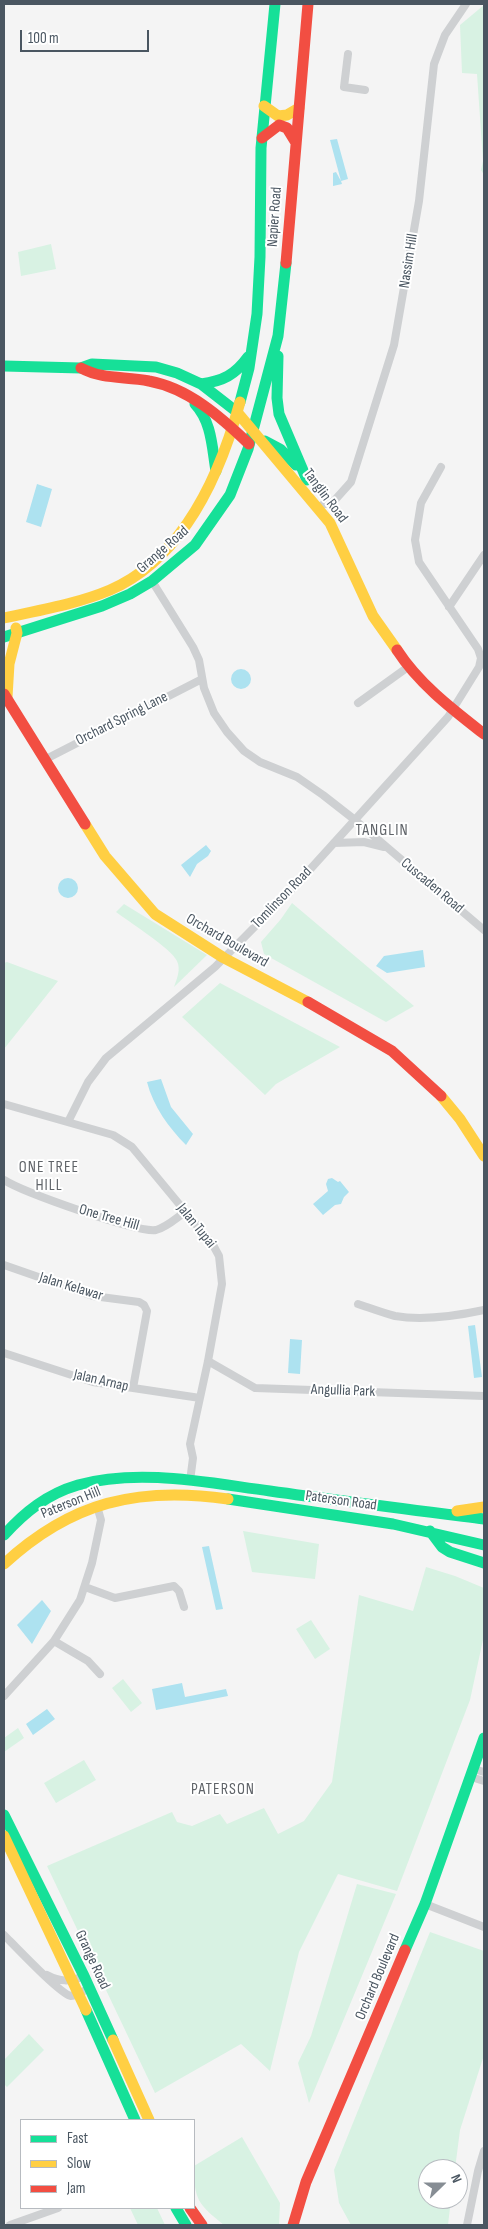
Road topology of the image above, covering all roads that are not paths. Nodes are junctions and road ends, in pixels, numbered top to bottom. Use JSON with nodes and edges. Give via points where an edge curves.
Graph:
{"nodes":[{"id":1,"x":275,"y":4,"type":"edge"},
{"id":2,"x":308,"y":4,"type":"edge"},
{"id":3,"x":466,"y":4,"type":"edge"},
{"id":4,"x":348,"y":54,"type":"dead end"},
{"id":5,"x":365,"y":90,"type":"dead end"},
{"id":6,"x":264,"y":106,"type":"junction"},
{"id":7,"x":299,"y":108,"type":"junction"},
{"id":8,"x":262,"y":138,"type":"junction"},
{"id":9,"x":295,"y":141,"type":"junction"},
{"id":10,"x":278,"y":336,"type":"junction"},
{"id":11,"x":252,"y":352,"type":"junction"},
{"id":12,"x":4,"y":366,"type":"edge"},
{"id":13,"x":81,"y":368,"type":"junction"},
{"id":14,"x":201,"y":384,"type":"junction"},
{"id":15,"x":181,"y":393,"type":"junction"},
{"id":16,"x":239,"y":414,"type":"junction"},
{"id":17,"x":233,"y":428,"type":"junction"},
{"id":18,"x":258,"y":435,"type":"junction"},
{"id":19,"x":249,"y":444,"type":"junction"},
{"id":20,"x":441,"y":467,"type":"dead end"},
{"id":21,"x":216,"y":471,"type":"junction"},
{"id":22,"x":307,"y":480,"type":"junction"},
{"id":23,"x":322,"y":505,"type":"junction"},
{"id":24,"x":330,"y":523,"type":"junction"},
{"id":25,"x":484,"y":555,"type":"edge"},
{"id":26,"x":152,"y":581,"type":"junction"},
{"id":27,"x":449,"y":607,"type":"junction"},
{"id":28,"x":8,"y":617,"type":"edge"},
{"id":29,"x":17,"y":633,"type":"junction"},
{"id":30,"x":4,"y":637,"type":"edge"},
{"id":31,"x":408,"y":667,"type":"junction"},
{"id":32,"x":202,"y":680,"type":"junction"},
{"id":33,"x":5,"y":695,"type":"edge"},
{"id":34,"x":358,"y":703,"type":"dead end"},
{"id":35,"x":453,"y":710,"type":"junction"},
{"id":36,"x":484,"y":734,"type":"edge"},
{"id":37,"x":44,"y":760,"type":"junction"},
{"id":38,"x":355,"y":820,"type":"junction"},
{"id":39,"x":334,"y":842,"type":"junction"},
{"id":40,"x":386,"y":848,"type":"junction"},
{"id":41,"x":484,"y":930,"type":"edge"},
{"id":42,"x":224,"y":958,"type":"junction"},
{"id":43,"x":4,"y":1104,"type":"edge"},
{"id":44,"x":68,"y":1122,"type":"junction"},
{"id":45,"x":484,"y":1156,"type":"edge"},
{"id":46,"x":4,"y":1180,"type":"edge"},
{"id":47,"x":185,"y":1212,"type":"junction"},
{"id":48,"x":4,"y":1265,"type":"edge"},
{"id":49,"x":358,"y":1304,"type":"dead end"},
{"id":50,"x":484,"y":1310,"type":"edge"},
{"id":51,"x":4,"y":1353,"type":"edge"},
{"id":52,"x":208,"y":1361,"type":"junction"},
{"id":53,"x":133,"y":1388,"type":"junction"},
{"id":54,"x":484,"y":1396,"type":"edge"},
{"id":55,"x":200,"y":1398,"type":"junction"},
{"id":56,"x":190,"y":1481,"type":"junction"},
{"id":57,"x":191,"y":1496,"type":"joint"},
{"id":58,"x":118,"y":1501,"type":"junction"},
{"id":59,"x":97,"y":1506,"type":"junction"},
{"id":60,"x":484,"y":1506,"type":"edge"},
{"id":61,"x":438,"y":1514,"type":"junction"},
{"id":62,"x":484,"y":1519,"type":"edge"},
{"id":63,"x":101,"y":1520,"type":"junction"},
{"id":64,"x":430,"y":1531,"type":"junction"},
{"id":65,"x":4,"y":1534,"type":"edge"},
{"id":66,"x":484,"y":1544,"type":"edge"},
{"id":67,"x":484,"y":1563,"type":"edge"},
{"id":68,"x":4,"y":1564,"type":"edge"},
{"id":69,"x":84,"y":1587,"type":"junction"},
{"id":70,"x":184,"y":1607,"type":"dead end"},
{"id":71,"x":54,"y":1641,"type":"junction"},
{"id":72,"x":100,"y":1674,"type":"dead end"},
{"id":73,"x":4,"y":1696,"type":"edge"},
{"id":74,"x":484,"y":1738,"type":"edge"},
{"id":75,"x":476,"y":1773,"type":"edge"},
{"id":76,"x":484,"y":1781,"type":"edge"},
{"id":77,"x":4,"y":1815,"type":"edge"},
{"id":78,"x":4,"y":1836,"type":"edge"},
{"id":79,"x":426,"y":1904,"type":"junction"},
{"id":80,"x":484,"y":1927,"type":"edge"},
{"id":81,"x":4,"y":1935,"type":"edge"},
{"id":82,"x":43,"y":1972,"type":"junction"},
{"id":83,"x":84,"y":1976,"type":"junction"},
{"id":84,"x":72,"y":1981,"type":"junction"},
{"id":85,"x":84,"y":1991,"type":"junction"},
{"id":86,"x":135,"y":2119,"type":"edge"},
{"id":87,"x":148,"y":2119,"type":"edge"},
{"id":88,"x":484,"y":2151,"type":"edge"},
{"id":89,"x":55,"y":2209,"type":"edge"},
{"id":90,"x":177,"y":2209,"type":"edge"},
{"id":91,"x":191,"y":2209,"type":"edge"},
{"id":92,"x":10,"y":2225,"type":"edge"},
{"id":93,"x":186,"y":2225,"type":"edge"},
{"id":94,"x":202,"y":2225,"type":"edge"},
{"id":95,"x":293,"y":2225,"type":"edge"},
{"id":96,"x":467,"y":2225,"type":"edge"}],
"edges":[{"from":1,"to":6,"type":"main road","name":"Napier Road"},
{"from":2,"to":7,"type":"main road","name":"Napier Road"},
{"from":3,"to":23,"type":"street","name":"Nassim Hill","via":[[444,35],[434,64],[419,201],[394,345],[351,482],[334,501]]},
{"from":4,"to":5,"type":"street","via":[[344,87]]},
{"from":6,"to":7,"type":"main road","via":[[278,116]]},
{"from":6,"to":8,"type":"main road","name":"Napier Road"},
{"from":7,"to":9,"type":"main road","name":"Napier Road"},
{"from":8,"to":9,"type":"main road","via":[[279,125],[287,128]]},
{"from":8,"to":11,"type":"main road","name":"Napier Road","via":[[259,286]]},
{"from":9,"to":10,"type":"main road","name":"Napier Road"},
{"from":10,"to":18,"type":"main road","name":"Napier Road"},
{"from":10,"to":22,"type":"main road","via":[[279,414]]},
{"from":11,"to":14,"type":"main road","via":[[229,378]]},
{"from":11,"to":16,"type":"main road","name":"Napier Road"},
{"from":12,"to":13,"type":"main road","name":"Tanglin Road"},
{"from":13,"to":14,"type":"main road","name":"Tanglin Road","via":[[92,364],[156,367]]},
{"from":13,"to":15,"type":"main road","name":"Tanglin Road","via":[[92,375],[150,381]]},
{"from":14,"to":16,"type":"main road","name":"Tanglin Road"},
{"from":15,"to":17,"type":"main road","name":"Tanglin Road"},
{"from":15,"to":21,"type":"main road","via":[[198,407],[207,424]]},
{"from":16,"to":17,"type":"main road","name":"Grange Road"},
{"from":16,"to":18,"type":"main road","name":"Tanglin Road"},
{"from":17,"to":19,"type":"main road","name":"Tanglin Road"},
{"from":17,"to":21,"type":"main road","name":"Grange Road"},
{"from":18,"to":19,"type":"main road","name":"Grange Road"},
{"from":18,"to":22,"type":"main road","via":[[287,454]]},
{"from":18,"to":24,"type":"main road","name":"Tanglin Road"},
{"from":19,"to":26,"type":"main road","name":"Grange Road","via":[[230,495],[212,523],[195,545]]},
{"from":20,"to":27,"type":"street","via":[[421,503],[415,540],[419,562]]},
{"from":21,"to":28,"type":"main road","name":"Grange Road","via":[[182,530],[143,572],[100,594]]},
{"from":22,"to":23,"type":"main road"},
{"from":23,"to":24,"type":"main road"},
{"from":24,"to":31,"type":"main road","name":"Tanglin Road","via":[[373,616]]},
{"from":25,"to":27,"type":"street"},
{"from":26,"to":29,"type":"main road","name":"Grange Road","via":[[102,606]]},
{"from":26,"to":32,"type":"street","name":"Cuscaden Road","via":[[193,647]]},
{"from":27,"to":35,"type":"street","name":"Tomlinson Road","via":[[481,658]]},
{"from":28,"to":29,"type":"main road","name":"Orchard Boulevard"},
{"from":29,"to":30,"type":"main road","name":"Grange Road"},
{"from":29,"to":33,"type":"main road","name":"Orchard Boulevard"},
{"from":31,"to":34,"type":"street"},
{"from":31,"to":35,"type":"main road","name":"Tanglin Road"},
{"from":32,"to":37,"type":"street","name":"Orchard Spring Lane"},
{"from":32,"to":38,"type":"street","name":"Cuscaden Road","via":[[214,713],[244,751],[260,762],[297,777]]},
{"from":33,"to":37,"type":"main road","name":"Orchard Boulevard"},
{"from":35,"to":36,"type":"main road","name":"Tanglin Road"},
{"from":35,"to":38,"type":"street","name":"Tomlinson Road"},
{"from":37,"to":42,"type":"main road","name":"Orchard Boulevard","via":[[105,856],[136,894],[155,914]]},
{"from":38,"to":39,"type":"street","name":"Tomlinson Road"},
{"from":38,"to":40,"type":"street","name":"Cuscaden Road"},
{"from":39,"to":40,"type":"street","via":[[364,842]]},
{"from":39,"to":42,"type":"street","name":"Tomlinson Road"},
{"from":40,"to":41,"type":"street","name":"Cuscaden Road"},
{"from":42,"to":44,"type":"street","name":"Tomlinson Road","via":[[106,1058],[88,1082]]},
{"from":42,"to":45,"type":"main road","name":"Orchard Boulevard","via":[[336,1017],[392,1051],[439,1093]]},
{"from":43,"to":44,"type":"street","name":"Jalan Tupai"},
{"from":44,"to":47,"type":"street","name":"Jalan Tupai","via":[[113,1135],[132,1147]]},
{"from":46,"to":47,"type":"street","name":"One Tree Hill","via":[[14,1187],[85,1212],[154,1230],[167,1226]]},
{"from":47,"to":52,"type":"street","name":"Jalan Tupai","via":[[219,1256],[222,1284]]},
{"from":48,"to":53,"type":"street","name":"Jalan Kelawar","via":[[93,1296],[144,1305],[146,1311]]},
{"from":49,"to":50,"type":"street","via":[[395,1316],[418,1318]]},
{"from":51,"to":53,"type":"street","name":"Jalan Arnap","via":[[93,1382]]},
{"from":52,"to":54,"type":"street","name":"Angullia Park","via":[[255,1388]]},
{"from":52,"to":55,"type":"street","name":"Jalan Tupai"},
{"from":53,"to":55,"type":"street","name":"Jalan Arnap"},
{"from":55,"to":56,"type":"street","name":"Jalan Tupai","via":[[190,1444],[193,1458]]},
{"from":56,"to":61,"type":"main road","name":"Paterson Road"},
{"from":56,"to":65,"type":"main road","name":"Paterson Hill","via":[[128,1478],[70,1488],[28,1510]]},
{"from":57,"to":58,"type":"main road","name":"Paterson Hill","via":[[152,1496]]},
{"from":57,"to":64,"type":"main road","name":"Paterson Road","via":[[345,1516]]},
{"from":58,"to":59,"type":"main road","name":"Paterson Hill"},
{"from":58,"to":63,"type":"street","via":[[107,1509]]},
{"from":59,"to":63,"type":"street"},
{"from":59,"to":68,"type":"main road","name":"Paterson Hill","via":[[56,1522]]},
{"from":60,"to":61,"type":"main road"},
{"from":61,"to":62,"type":"main road","name":"Paterson Road"},
{"from":63,"to":69,"type":"street"},
{"from":64,"to":66,"type":"main road","name":"Paterson Road"},
{"from":64,"to":67,"type":"main road","via":[[450,1552]]},
{"from":69,"to":70,"type":"street","via":[[115,1598],[174,1586]]},
{"from":69,"to":71,"type":"street","via":[[80,1600]]},
{"from":71,"to":72,"type":"street","via":[[88,1661]]},
{"from":71,"to":73,"type":"street"},
{"from":74,"to":75,"type":"main road","name":"Orchard Boulevard"},
{"from":75,"to":76,"type":"street"},
{"from":75,"to":79,"type":"main road","name":"Orchard Boulevard"},
{"from":77,"to":83,"type":"main road","name":"Grange Road"},
{"from":78,"to":84,"type":"main road","name":"Grange Road"},
{"from":79,"to":80,"type":"street"},
{"from":79,"to":95,"type":"main road","name":"Orchard Boulevard","via":[[306,2182]]},
{"from":81,"to":82,"type":"street"},
{"from":82,"to":84,"type":"street","via":[[53,1978]]},
{"from":82,"to":85,"type":"street","via":[[68,1995]]},
{"from":83,"to":84,"type":"street"},
{"from":83,"to":85,"type":"main road","name":"Grange Road"},
{"from":84,"to":85,"type":"main road","name":"Grange Road"},
{"from":85,"to":86,"type":"main road","name":"Grange Road"},
{"from":85,"to":87,"type":"main road","name":"Grange Road"},
{"from":88,"to":96,"type":"street"},
{"from":89,"to":92,"type":"street"},
{"from":90,"to":93,"type":"main road"},
{"from":91,"to":94,"type":"main road"}]}
